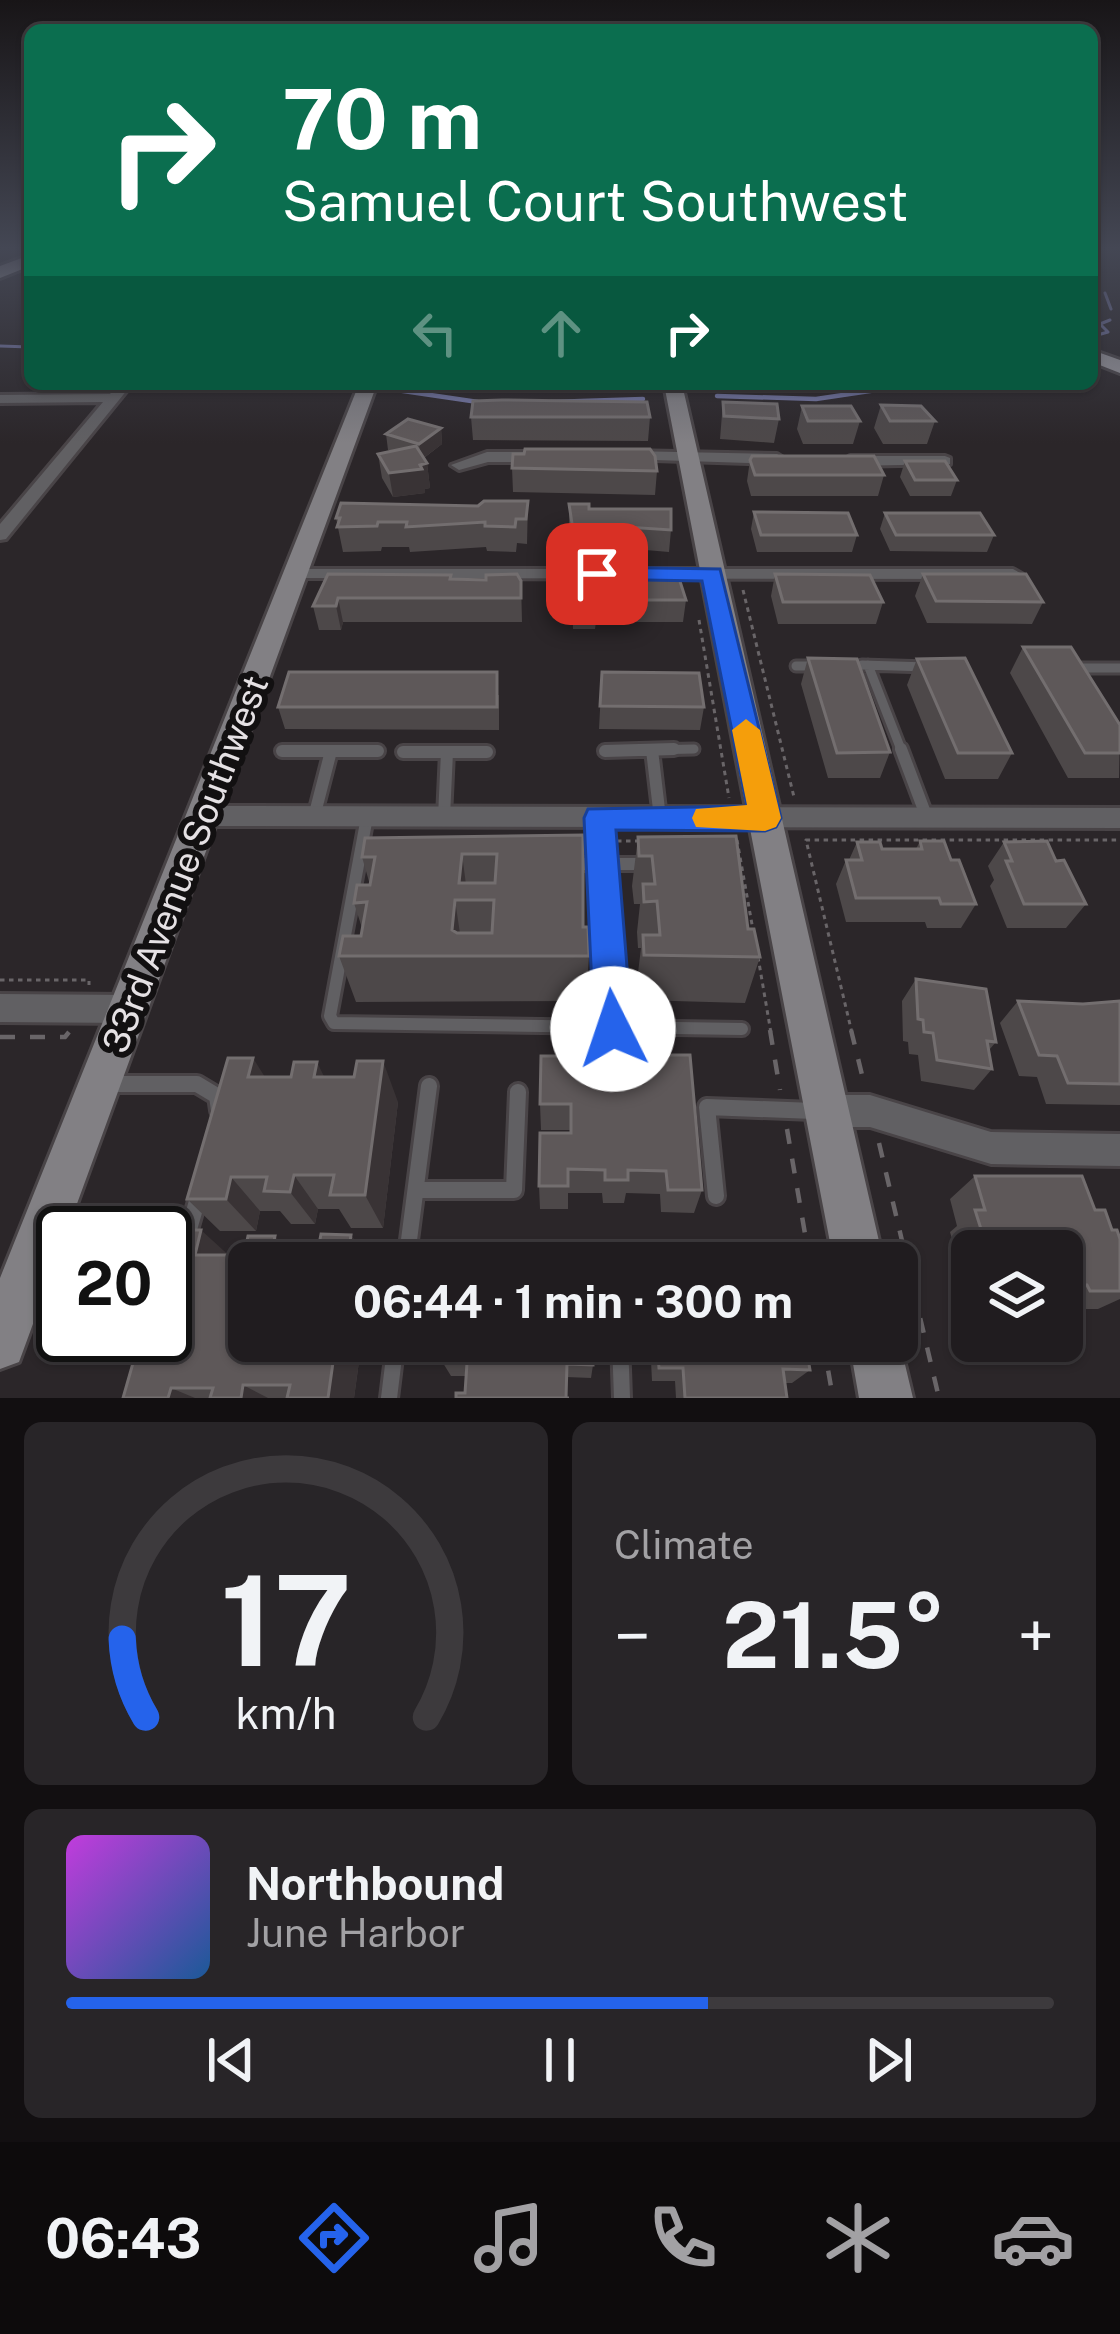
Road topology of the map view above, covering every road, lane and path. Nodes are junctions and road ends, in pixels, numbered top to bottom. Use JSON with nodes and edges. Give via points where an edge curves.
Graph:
{"nodes":[{"id":1,"x":119,"y":390,"type":"edge"},
{"id":2,"x":366,"y":390,"type":"edge"},
{"id":3,"x":674,"y":390,"type":"edge"},
{"id":4,"x":0,"y":398,"type":"edge"},
{"id":5,"x":112,"y":398,"type":"junction"},
{"id":6,"x":600,"y":456,"type":"edge"},
{"id":7,"x":686,"y":456,"type":"junction"},
{"id":8,"x":555,"y":457,"type":"edge"},
{"id":9,"x":787,"y":460,"type":"edge"},
{"id":10,"x":945,"y":460,"type":"edge"},
{"id":11,"x":828,"y":461,"type":"edge"},
{"id":12,"x":459,"y":465,"type":"dead end"},
{"id":13,"x":0,"y":535,"type":"edge"},
{"id":14,"x":298,"y":574,"type":"junction"},
{"id":15,"x":712,"y":574,"type":"junction"},
{"id":16,"x":1013,"y":574,"type":"edge"},
{"id":17,"x":696,"y":606,"type":"dead end"},
{"id":18,"x":832,"y":665,"type":"edge"},
{"id":19,"x":850,"y":665,"type":"edge"},
{"id":20,"x":868,"y":665,"type":"junction"},
{"id":21,"x":796,"y":666,"type":"dead end"},
{"id":22,"x":937,"y":667,"type":"edge"},
{"id":23,"x":1120,"y":668,"type":"edge"},
{"id":24,"x":1087,"y":686,"type":"edge"},
{"id":25,"x":694,"y":749,"type":"dead end"},
{"id":26,"x":652,"y":750,"type":"junction"},
{"id":27,"x":282,"y":751,"type":"dead end"},
{"id":28,"x":378,"y":751,"type":"dead end"},
{"id":29,"x":605,"y":751,"type":"dead end"},
{"id":30,"x":332,"y":752,"type":"junction"},
{"id":31,"x":403,"y":752,"type":"dead end"},
{"id":32,"x":447,"y":752,"type":"junction"},
{"id":33,"x":487,"y":752,"type":"dead end"},
{"id":34,"x":712,"y":798,"type":"dead end"},
{"id":35,"x":203,"y":816,"type":"junction"},
{"id":36,"x":314,"y":817,"type":"junction"},
{"id":37,"x":368,"y":817,"type":"junction"},
{"id":38,"x":444,"y":817,"type":"junction"},
{"id":39,"x":660,"y":818,"type":"junction"},
{"id":40,"x":927,"y":818,"type":"junction"},
{"id":41,"x":1120,"y":818,"type":"edge"},
{"id":42,"x":600,"y":829,"type":"junction"},
{"id":43,"x":752,"y":829,"type":"junction"},
{"id":44,"x":1120,"y":840,"type":"edge"},
{"id":45,"x":646,"y":841,"type":"edge"},
{"id":46,"x":359,"y":863,"type":"junction"},
{"id":47,"x":381,"y":863,"type":"edge"},
{"id":48,"x":558,"y":864,"type":"edge"},
{"id":49,"x":602,"y":864,"type":"junction"},
{"id":50,"x":674,"y":865,"type":"edge"},
{"id":51,"x":753,"y":930,"type":"edge"},
{"id":52,"x":757,"y":952,"type":"edge"},
{"id":53,"x":0,"y":1008,"type":"edge"},
{"id":54,"x":129,"y":1009,"type":"junction"},
{"id":55,"x":613,"y":1029,"type":"junction"},
{"id":56,"x":742,"y":1030,"type":"dead end"},
{"id":57,"x":100,"y":1084,"type":"junction"},
{"id":58,"x":429,"y":1086,"type":"dead end"},
{"id":59,"x":518,"y":1092,"type":"dead end"},
{"id":60,"x":784,"y":1110,"type":"junction"},
{"id":61,"x":829,"y":1111,"type":"junction"},
{"id":62,"x":870,"y":1111,"type":"junction"},
{"id":63,"x":219,"y":1120,"type":"edge"},
{"id":64,"x":1120,"y":1150,"type":"edge"},
{"id":65,"x":201,"y":1184,"type":"edge"},
{"id":66,"x":416,"y":1190,"type":"junction"},
{"id":67,"x":716,"y":1196,"type":"dead end"},
{"id":68,"x":192,"y":1216,"type":"edge"},
{"id":69,"x":409,"y":1242,"type":"edge"},
{"id":70,"x":806,"y":1242,"type":"edge"},
{"id":71,"x":855,"y":1242,"type":"edge"},
{"id":72,"x":0,"y":1343,"type":"edge"},
{"id":73,"x":393,"y":1362,"type":"edge"},
{"id":74,"x":621,"y":1362,"type":"edge"},
{"id":75,"x":827,"y":1362,"type":"edge"},
{"id":76,"x":878,"y":1362,"type":"edge"},
{"id":77,"x":389,"y":1398,"type":"edge"},
{"id":78,"x":622,"y":1398,"type":"edge"},
{"id":79,"x":833,"y":1398,"type":"edge"},
{"id":80,"x":886,"y":1398,"type":"edge"},
{"id":81,"x":939,"y":1398,"type":"edge"}],
"edges":[{"from":1,"to":5,"type":"street"},
{"from":2,"to":14,"type":"street","name":"33rd Avenue Southwest"},
{"from":3,"to":7,"type":"street"},
{"from":4,"to":5,"type":"street"},
{"from":5,"to":13,"type":"street"},
{"from":6,"to":7,"type":"street"},
{"from":7,"to":9,"type":"street"},
{"from":7,"to":15,"type":"street"},
{"from":8,"to":12,"type":"street"},
{"from":10,"to":11,"type":"street"},
{"from":14,"to":15,"type":"street"},
{"from":14,"to":35,"type":"street","name":"33rd Avenue Southwest"},
{"from":15,"to":16,"type":"street"},
{"from":15,"to":43,"type":"street"},
{"from":17,"to":34,"type":"path","via":[[731,798]]},
{"from":18,"to":21,"type":"lane"},
{"from":19,"to":20,"type":"lane"},
{"from":20,"to":22,"type":"lane"},
{"from":20,"to":40,"type":"lane"},
{"from":23,"to":24,"type":"lane","via":[[1076,668]]},
{"from":25,"to":26,"type":"lane"},
{"from":26,"to":29,"type":"lane"},
{"from":26,"to":39,"type":"lane"},
{"from":27,"to":30,"type":"lane"},
{"from":28,"to":30,"type":"lane"},
{"from":30,"to":36,"type":"lane"},
{"from":31,"to":32,"type":"lane"},
{"from":32,"to":33,"type":"lane"},
{"from":32,"to":38,"type":"lane"},
{"from":35,"to":36,"type":"street"},
{"from":35,"to":54,"type":"street","name":"33rd Avenue Southwest"},
{"from":36,"to":37,"type":"street"},
{"from":37,"to":38,"type":"street"},
{"from":37,"to":46,"type":"lane"},
{"from":38,"to":42,"type":"street"},
{"from":39,"to":42,"type":"street"},
{"from":39,"to":43,"type":"street"},
{"from":40,"to":41,"type":"street"},
{"from":40,"to":43,"type":"street"},
{"from":42,"to":45,"type":"path"},
{"from":42,"to":49,"type":"lane"},
{"from":43,"to":51,"type":"path"},
{"from":43,"to":61,"type":"street"},
{"from":44,"to":62,"type":"path","via":[[806,840]]},
{"from":46,"to":47,"type":"lane"},
{"from":46,"to":55,"type":"lane","via":[[334,1023]]},
{"from":48,"to":49,"type":"lane"},
{"from":49,"to":50,"type":"lane"},
{"from":49,"to":55,"type":"lane"},
{"from":52,"to":60,"type":"path"},
{"from":53,"to":54,"type":"street"},
{"from":54,"to":57,"type":"street","name":"33rd Avenue Southwest"},
{"from":55,"to":56,"type":"lane"},
{"from":57,"to":63,"type":"lane","via":[[197,1084],[218,1096]]},
{"from":57,"to":72,"type":"street","name":"33rd Avenue Southwest"},
{"from":58,"to":66,"type":"lane"},
{"from":59,"to":66,"type":"lane","via":[[514,1190]]},
{"from":60,"to":61,"type":"lane"},
{"from":60,"to":67,"type":"lane","via":[[707,1107]]},
{"from":60,"to":70,"type":"path"},
{"from":61,"to":62,"type":"street"},
{"from":61,"to":71,"type":"street"},
{"from":62,"to":64,"type":"street","via":[[991,1148]]},
{"from":62,"to":81,"type":"path"},
{"from":65,"to":68,"type":"lane"},
{"from":66,"to":69,"type":"lane"},
{"from":73,"to":77,"type":"lane"},
{"from":74,"to":78,"type":"lane"},
{"from":75,"to":79,"type":"path"},
{"from":76,"to":80,"type":"street"}]}
